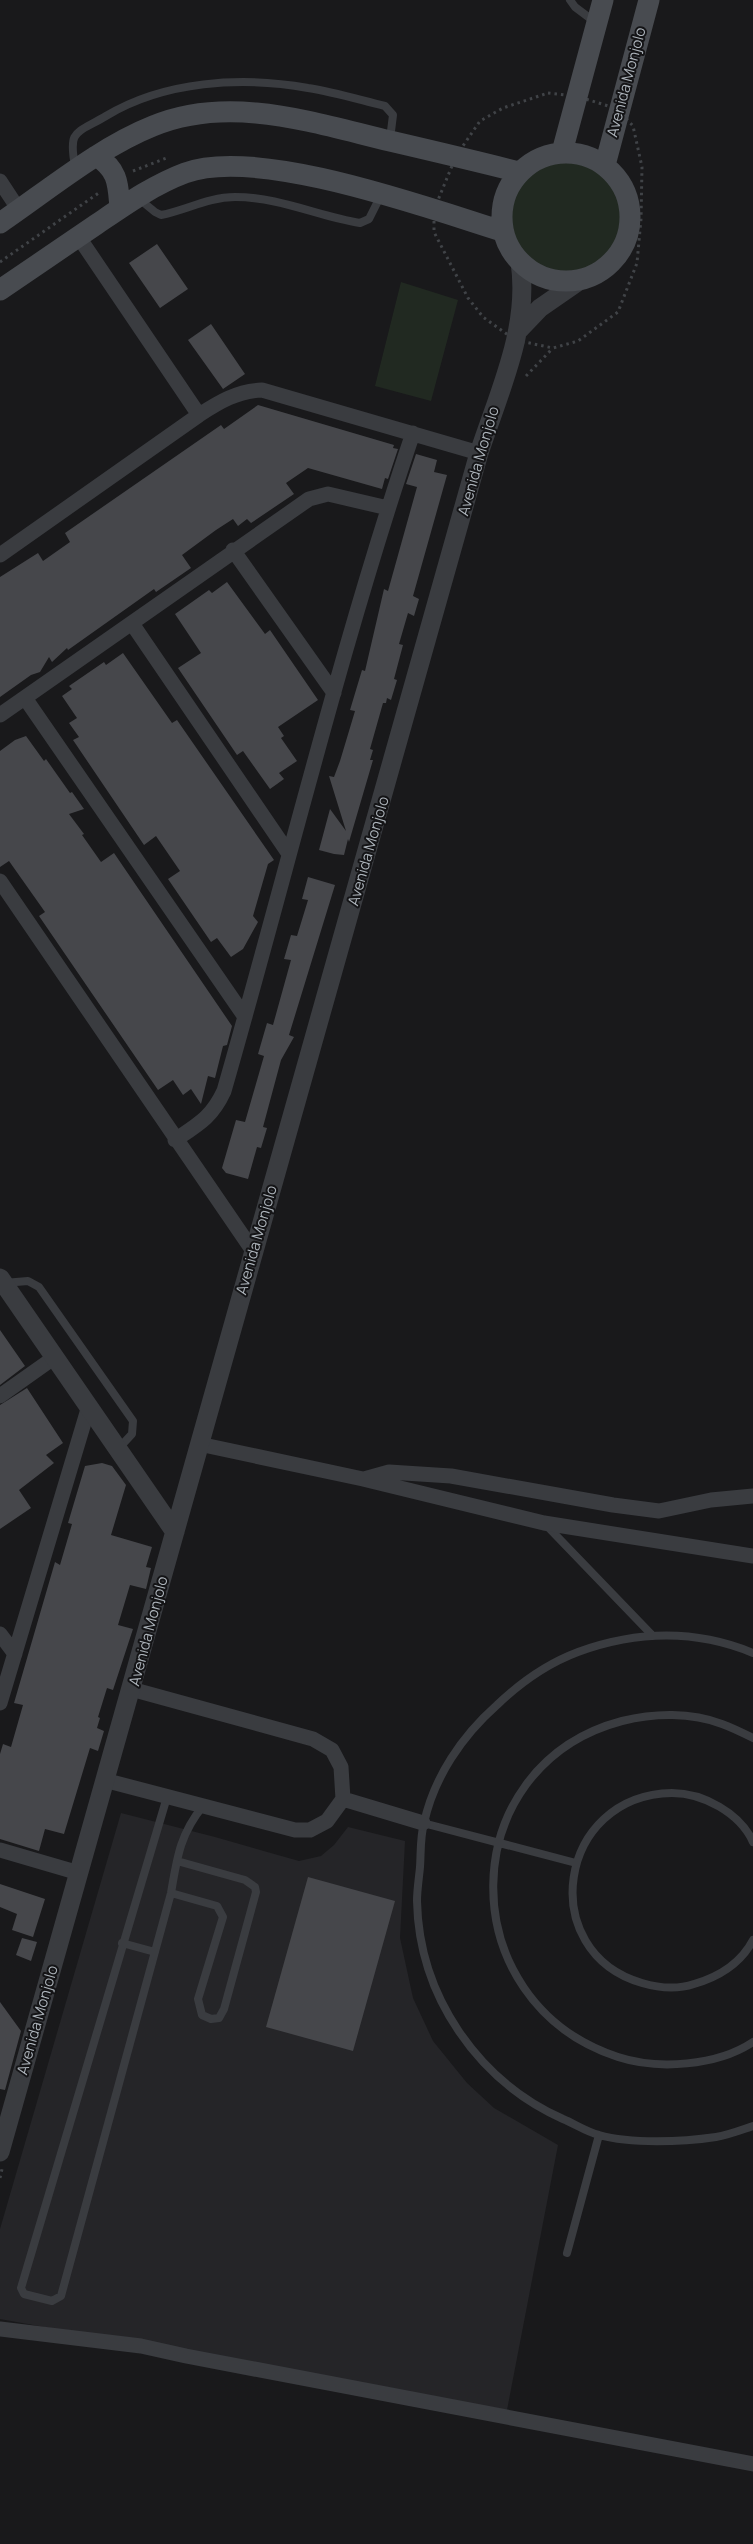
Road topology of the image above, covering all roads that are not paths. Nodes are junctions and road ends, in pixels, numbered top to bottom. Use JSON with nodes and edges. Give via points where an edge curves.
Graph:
{"nodes":[{"id":1,"x":570,"y":0,"type":"edge"},
{"id":2,"x":603,"y":0,"type":"edge"},
{"id":3,"x":649,"y":0,"type":"edge"},
{"id":4,"x":597,"y":23,"type":"junction"},
{"id":5,"x":390,"y":141,"type":"junction"},
{"id":6,"x":562,"y":152,"type":"junction"},
{"id":7,"x":96,"y":156,"type":"junction"},
{"id":8,"x":605,"y":165,"type":"junction"},
{"id":9,"x":76,"y":171,"type":"junction"},
{"id":10,"x":519,"y":172,"type":"junction"},
{"id":11,"x":0,"y":181,"type":"edge"},
{"id":12,"x":381,"y":195,"type":"junction"},
{"id":13,"x":128,"y":203,"type":"junction"},
{"id":14,"x":19,"y":210,"type":"junction"},
{"id":15,"x":0,"y":223,"type":"edge"},
{"id":16,"x":502,"y":231,"type":"junction"},
{"id":17,"x":78,"y":236,"type":"junction"},
{"id":18,"x":520,"y":262,"type":"junction"},
{"id":19,"x":579,"y":281,"type":"junction"},
{"id":20,"x":0,"y":290,"type":"edge"},
{"id":21,"x":517,"y":335,"type":"junction"},
{"id":22,"x":198,"y":415,"type":"junction"},
{"id":23,"x":413,"y":433,"type":"junction"},
{"id":24,"x":479,"y":453,"type":"junction"},
{"id":25,"x":388,"y":508,"type":"junction"},
{"id":26,"x":232,"y":550,"type":"junction"},
{"id":27,"x":0,"y":555,"type":"edge"},
{"id":28,"x":132,"y":625,"type":"junction"},
{"id":29,"x":334,"y":693,"type":"junction"},
{"id":30,"x":25,"y":698,"type":"junction"},
{"id":31,"x":0,"y":715,"type":"edge"},
{"id":32,"x":290,"y":854,"type":"junction"},
{"id":33,"x":0,"y":882,"type":"edge"},
{"id":34,"x":245,"y":1017,"type":"junction"},
{"id":35,"x":175,"y":1140,"type":"junction"},
{"id":36,"x":253,"y":1251,"type":"junction"},
{"id":37,"x":4,"y":1289,"type":"edge"},
{"id":38,"x":55,"y":1357,"type":"junction"},
{"id":39,"x":0,"y":1396,"type":"edge"},
{"id":40,"x":89,"y":1406,"type":"junction"},
{"id":41,"x":199,"y":1444,"type":"junction"},
{"id":42,"x":119,"y":1448,"type":"junction"},
{"id":43,"x":363,"y":1479,"type":"junction"},
{"id":44,"x":753,"y":1496,"type":"edge"},
{"id":45,"x":544,"y":1523,"type":"junction"},
{"id":46,"x":175,"y":1532,"type":"junction"},
{"id":47,"x":753,"y":1556,"type":"edge"},
{"id":48,"x":0,"y":1634,"type":"edge"},
{"id":49,"x":651,"y":1634,"type":"junction"},
{"id":50,"x":753,"y":1653,"type":"edge"},
{"id":51,"x":14,"y":1654,"type":"junction"},
{"id":52,"x":131,"y":1689,"type":"junction"},
{"id":53,"x":0,"y":1704,"type":"edge"},
{"id":54,"x":753,"y":1738,"type":"edge"},
{"id":55,"x":104,"y":1780,"type":"junction"},
{"id":56,"x":167,"y":1796,"type":"junction"},
{"id":57,"x":343,"y":1799,"type":"junction"},
{"id":58,"x":203,"y":1806,"type":"junction"},
{"id":59,"x":423,"y":1823,"type":"junction"},
{"id":60,"x":753,"y":1842,"type":"edge"},
{"id":61,"x":498,"y":1844,"type":"junction"},
{"id":62,"x":0,"y":1850,"type":"edge"},
{"id":63,"x":177,"y":1861,"type":"junction"},
{"id":64,"x":576,"y":1864,"type":"junction"},
{"id":65,"x":80,"y":1873,"type":"junction"},
{"id":66,"x":171,"y":1893,"type":"junction"},
{"id":67,"x":753,"y":1940,"type":"edge"},
{"id":68,"x":122,"y":1943,"type":"junction"},
{"id":69,"x":155,"y":1952,"type":"junction"},
{"id":70,"x":753,"y":2042,"type":"edge"},
{"id":71,"x":753,"y":2126,"type":"edge"},
{"id":72,"x":599,"y":2135,"type":"junction"},
{"id":73,"x":0,"y":2152,"type":"edge"},
{"id":74,"x":567,"y":2253,"type":"dead end"},
{"id":75,"x":0,"y":2329,"type":"edge"},
{"id":76,"x":753,"y":2464,"type":"edge"}],
"edges":[{"from":1,"to":4,"type":"lane"},
{"from":2,"to":4,"type":"main road"},
{"from":3,"to":8,"type":"main road","name":"Avenida Monjolo"},
{"from":4,"to":6,"type":"main road"},
{"from":5,"to":7,"type":"main road","via":[[317,122],[259,113],[208,113],[152,126]]},
{"from":5,"to":9,"type":"lane","via":[[393,115],[385,106],[307,88],[246,82],[182,87],[123,106],[75,135],[71,145]]},
{"from":5,"to":10,"type":"main road"},
{"from":6,"to":8,"type":"main road","via":[[584,155]]},
{"from":6,"to":10,"type":"main road","via":[[546,155]]},
{"from":7,"to":9,"type":"main road"},
{"from":7,"to":13,"type":"main road","via":[[107,163]]},
{"from":8,"to":19,"type":"main road","via":[[618,178],[626,194],[629,231],[611,263]]},
{"from":9,"to":14,"type":"main road"},
{"from":10,"to":16,"type":"main road","via":[[503,200]]},
{"from":11,"to":14,"type":"street"},
{"from":12,"to":13,"type":"main road","via":[[275,169],[220,167],[187,172]]},
{"from":12,"to":13,"type":"lane","via":[[369,219],[360,223],[290,204],[236,197],[206,200],[161,215]]},
{"from":12,"to":16,"type":"main road"},
{"from":13,"to":17,"type":"main road"},
{"from":14,"to":15,"type":"main road"},
{"from":16,"to":18,"type":"main road"},
{"from":17,"to":20,"type":"main road"},
{"from":17,"to":22,"type":"street"},
{"from":18,"to":19,"type":"main road","via":[[544,277]]},
{"from":18,"to":21,"type":"street","name":"Avenida Monjolo","via":[[523,282]]},
{"from":19,"to":21,"type":"street","name":"Avenida Monjolo","via":[[544,305]]},
{"from":21,"to":24,"type":"street","name":"Avenida Monjolo"},
{"from":22,"to":23,"type":"street","via":[[237,393],[262,390]]},
{"from":22,"to":27,"type":"street"},
{"from":23,"to":24,"type":"street"},
{"from":23,"to":25,"type":"street"},
{"from":24,"to":36,"type":"street","name":"Avenida Monjolo"},
{"from":25,"to":26,"type":"street","via":[[328,494],[319,495]]},
{"from":25,"to":29,"type":"street"},
{"from":26,"to":28,"type":"street"},
{"from":26,"to":29,"type":"street"},
{"from":28,"to":30,"type":"street"},
{"from":28,"to":32,"type":"street"},
{"from":29,"to":32,"type":"street"},
{"from":30,"to":31,"type":"street"},
{"from":30,"to":34,"type":"street"},
{"from":32,"to":34,"type":"street"},
{"from":33,"to":35,"type":"street"},
{"from":34,"to":35,"type":"street","via":[[216,1109],[207,1119]]},
{"from":35,"to":36,"type":"street"},
{"from":36,"to":41,"type":"street","name":"Avenida Monjolo"},
{"from":37,"to":38,"type":"street"},
{"from":37,"to":42,"type":"lane","via":[[28,1281],[39,1287],[133,1421],[132,1434]]},
{"from":38,"to":39,"type":"street"},
{"from":38,"to":40,"type":"street"},
{"from":40,"to":42,"type":"street"},
{"from":40,"to":51,"type":"street"},
{"from":41,"to":43,"type":"street"},
{"from":41,"to":46,"type":"street","name":"Avenida Monjolo"},
{"from":42,"to":46,"type":"street"},
{"from":43,"to":44,"type":"street","via":[[389,1472],[451,1476],[659,1510]]},
{"from":43,"to":45,"type":"street"},
{"from":45,"to":47,"type":"street"},
{"from":45,"to":49,"type":"lane"},
{"from":46,"to":52,"type":"street","name":"Avenida Monjolo"},
{"from":48,"to":51,"type":"street"},
{"from":49,"to":50,"type":"lane","via":[[690,1637],[732,1645]]},
{"from":49,"to":59,"type":"lane","via":[[602,1643],[556,1660],[520,1684],[463,1740],[439,1779]]},
{"from":51,"to":53,"type":"street"},
{"from":52,"to":55,"type":"street","name":"Avenida Monjolo"},
{"from":52,"to":57,"type":"street","via":[[313,1739],[332,1750],[341,1766]]},
{"from":54,"to":61,"type":"lane","via":[[721,1723],[682,1715],[641,1716],[602,1726],[566,1746],[536,1773],[513,1806]]},
{"from":55,"to":56,"type":"street"},
{"from":55,"to":65,"type":"street","name":"Avenida Monjolo"},
{"from":56,"to":58,"type":"street"},
{"from":56,"to":68,"type":"lane"},
{"from":57,"to":58,"type":"street","via":[[327,1820],[310,1830],[295,1830]]},
{"from":57,"to":59,"type":"street"},
{"from":58,"to":63,"type":"lane","via":[[190,1821]]},
{"from":59,"to":61,"type":"lane"},
{"from":59,"to":72,"type":"lane","via":[[417,1901],[422,1944],[434,1989],[452,2023],[480,2061],[504,2083],[538,2108]]},
{"from":60,"to":64,"type":"lane","via":[[732,1816],[709,1801],[682,1793],[654,1794],[628,1801],[605,1817],[586,1838]]},
{"from":61,"to":64,"type":"lane"},
{"from":61,"to":70,"type":"lane","via":[[492,1885],[496,1925],[506,1956],[530,1999],[559,2028],[593,2049],[632,2062],[672,2065],[712,2059]]},
{"from":62,"to":65,"type":"street"},
{"from":63,"to":66,"type":"lane"},
{"from":63,"to":66,"type":"lane","via":[[245,1880],[255,1887],[219,2018],[202,2015],[198,1999],[222,1912],[217,1906]]},
{"from":64,"to":67,"type":"lane","via":[[572,1891],[576,1919],[588,1944],[606,1965],[630,1980],[656,1988],[684,1987],[710,1979],[734,1964]]},
{"from":65,"to":73,"type":"street","name":"Avenida Monjolo"},
{"from":66,"to":69,"type":"lane"},
{"from":68,"to":69,"type":"lane"},
{"from":68,"to":69,"type":"lane","via":[[21,2288],[24,2294],[52,2301],[61,2296]]},
{"from":71,"to":72,"type":"lane","via":[[717,2137],[674,2140]]},
{"from":72,"to":74,"type":"lane"},
{"from":75,"to":76,"type":"street","via":[[142,2346]]}]}
